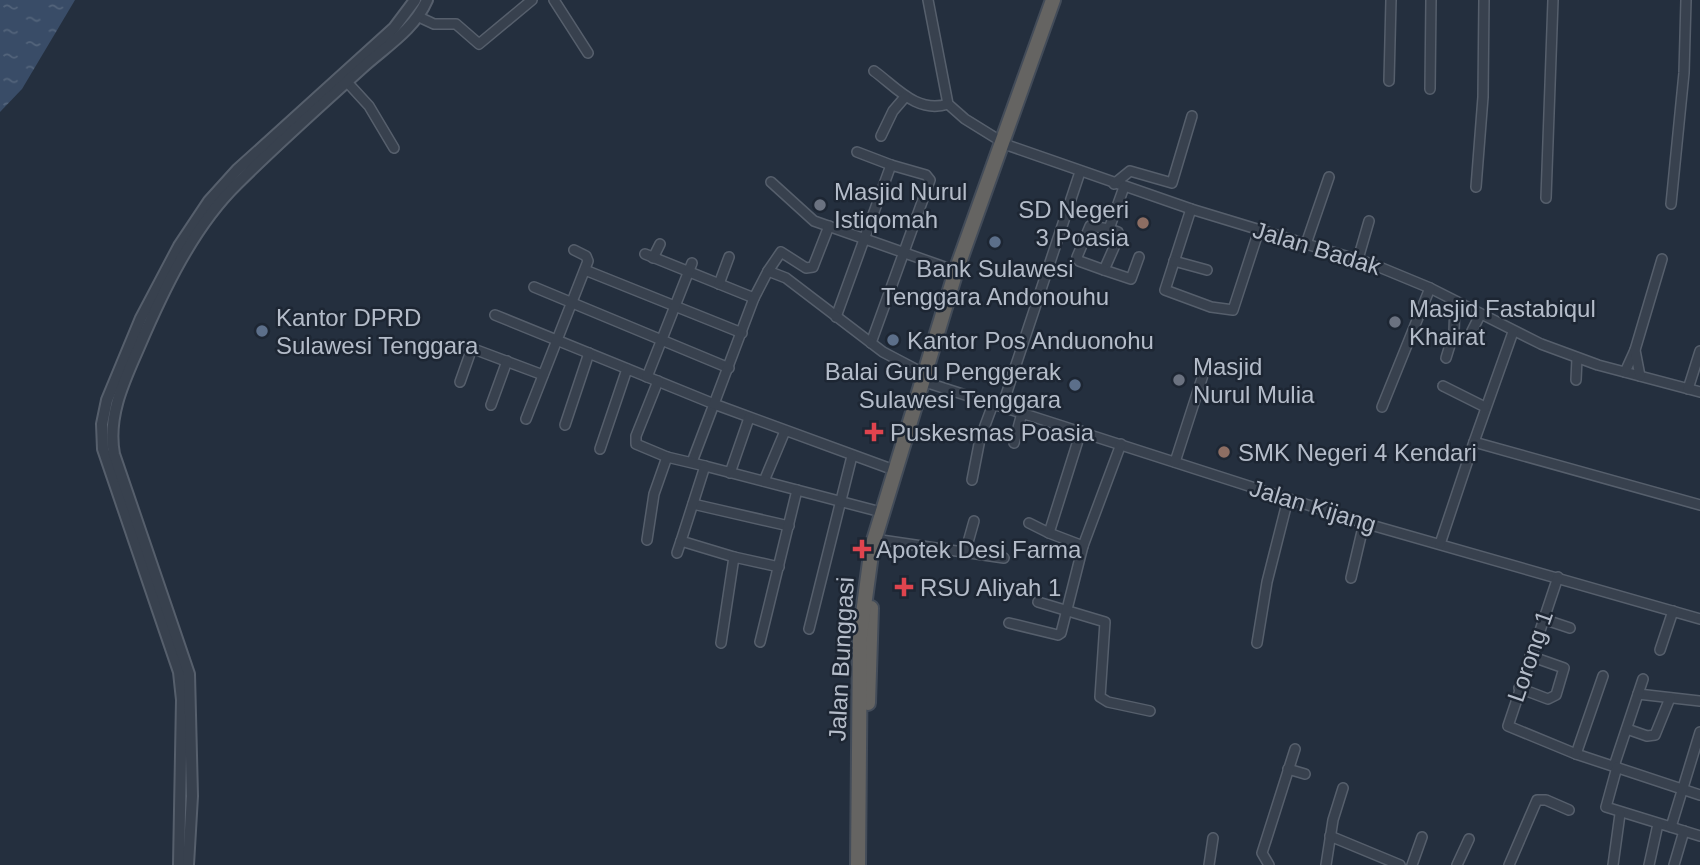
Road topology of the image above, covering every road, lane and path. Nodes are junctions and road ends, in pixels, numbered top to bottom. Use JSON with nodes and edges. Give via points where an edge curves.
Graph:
{"nodes":[{"id":1,"x":415,"y":0,"type":"edge"},
{"id":2,"x":427,"y":0,"type":"edge"},
{"id":3,"x":533,"y":0,"type":"edge"},
{"id":4,"x":545,"y":0,"type":"edge"},
{"id":5,"x":554,"y":0,"type":"edge"},
{"id":6,"x":928,"y":0,"type":"edge"},
{"id":7,"x":1053,"y":0,"type":"edge"},
{"id":8,"x":1061,"y":0,"type":"edge"},
{"id":9,"x":1391,"y":0,"type":"edge"},
{"id":10,"x":1431,"y":0,"type":"edge"},
{"id":11,"x":1484,"y":0,"type":"edge"},
{"id":12,"x":1553,"y":0,"type":"edge"},
{"id":13,"x":1686,"y":0,"type":"edge"},
{"id":14,"x":419,"y":17,"type":"junction"},
{"id":15,"x":588,"y":53,"type":"dead end"},
{"id":16,"x":874,"y":71,"type":"dead end"},
{"id":17,"x":1390,"y":81,"type":"dead end"},
{"id":18,"x":347,"y":82,"type":"junction"},
{"id":19,"x":1430,"y":89,"type":"dead end"},
{"id":20,"x":905,"y":97,"type":"junction"},
{"id":21,"x":948,"y":104,"type":"junction"},
{"id":22,"x":1192,"y":117,"type":"dead end"},
{"id":23,"x":881,"y":136,"type":"dead end"},
{"id":24,"x":1004,"y":143,"type":"junction"},
{"id":25,"x":394,"y":148,"type":"dead end"},
{"id":26,"x":858,"y":152,"type":"dead end"},
{"id":27,"x":891,"y":164,"type":"junction"},
{"id":28,"x":1080,"y":172,"type":"junction"},
{"id":29,"x":1329,"y":177,"type":"dead end"},
{"id":30,"x":771,"y":183,"type":"dead end"},
{"id":31,"x":1171,"y":183,"type":"junction"},
{"id":32,"x":1114,"y":184,"type":"junction"},
{"id":33,"x":1124,"y":187,"type":"junction"},
{"id":34,"x":1476,"y":187,"type":"dead end"},
{"id":35,"x":1546,"y":198,"type":"dead end"},
{"id":36,"x":1164,"y":201,"type":"junction"},
{"id":37,"x":1671,"y":204,"type":"dead end"},
{"id":38,"x":1191,"y":209,"type":"junction"},
{"id":39,"x":1369,"y":221,"type":"dead end"},
{"id":40,"x":829,"y":226,"type":"junction"},
{"id":41,"x":1109,"y":229,"type":"junction"},
{"id":42,"x":1259,"y":230,"type":"junction"},
{"id":43,"x":866,"y":240,"type":"junction"},
{"id":44,"x":660,"y":244,"type":"dead end"},
{"id":45,"x":1306,"y":244,"type":"junction"},
{"id":46,"x":575,"y":250,"type":"dead end"},
{"id":47,"x":905,"y":254,"type":"junction"},
{"id":48,"x":729,"y":257,"type":"dead end"},
{"id":49,"x":1139,"y":257,"type":"dead end"},
{"id":50,"x":1358,"y":259,"type":"junction"},
{"id":51,"x":1662,"y":259,"type":"dead end"},
{"id":52,"x":1174,"y":261,"type":"junction"},
{"id":53,"x":690,"y":267,"type":"junction"},
{"id":54,"x":585,"y":270,"type":"junction"},
{"id":55,"x":1104,"y":270,"type":"junction"},
{"id":56,"x":1207,"y":270,"type":"dead end"},
{"id":57,"x":768,"y":271,"type":"junction"},
{"id":58,"x":956,"y":271,"type":"junction"},
{"id":59,"x":719,"y":284,"type":"junction"},
{"id":60,"x":534,"y":287,"type":"dead end"},
{"id":61,"x":1430,"y":288,"type":"junction"},
{"id":62,"x":754,"y":298,"type":"junction"},
{"id":63,"x":1455,"y":302,"type":"junction"},
{"id":64,"x":571,"y":303,"type":"junction"},
{"id":65,"x":674,"y":307,"type":"junction"},
{"id":66,"x":495,"y":315,"type":"dead end"},
{"id":67,"x":1480,"y":315,"type":"junction"},
{"id":68,"x":836,"y":317,"type":"junction"},
{"id":69,"x":143,"y":325,"type":"junction"},
{"id":70,"x":1513,"y":332,"type":"junction"},
{"id":71,"x":742,"y":333,"type":"junction"},
{"id":72,"x":1469,"y":337,"type":"dead end"},
{"id":73,"x":556,"y":340,"type":"junction"},
{"id":74,"x":661,"y":340,"type":"junction"},
{"id":75,"x":871,"y":344,"type":"junction"},
{"id":76,"x":1635,"y":350,"type":"junction"},
{"id":77,"x":1700,"y":351,"type":"edge"},
{"id":78,"x":589,"y":353,"type":"junction"},
{"id":79,"x":1446,"y":358,"type":"dead end"},
{"id":80,"x":1577,"y":358,"type":"junction"},
{"id":81,"x":507,"y":361,"type":"junction"},
{"id":82,"x":729,"y":368,"type":"junction"},
{"id":83,"x":627,"y":369,"type":"junction"},
{"id":84,"x":1204,"y":372,"type":"dead end"},
{"id":85,"x":1625,"y":372,"type":"junction"},
{"id":86,"x":543,"y":375,"type":"junction"},
{"id":87,"x":1640,"y":376,"type":"junction"},
{"id":88,"x":647,"y":377,"type":"junction"},
{"id":89,"x":926,"y":378,"type":"junction"},
{"id":90,"x":1576,"y":380,"type":"dead end"},
{"id":91,"x":658,"y":381,"type":"junction"},
{"id":92,"x":460,"y":382,"type":"dead end"},
{"id":93,"x":1443,"y":386,"type":"dead end"},
{"id":94,"x":1688,"y":389,"type":"junction"},
{"id":95,"x":1700,"y":392,"type":"edge"},
{"id":96,"x":714,"y":404,"type":"junction"},
{"id":97,"x":491,"y":405,"type":"dead end"},
{"id":98,"x":998,"y":405,"type":"junction"},
{"id":99,"x":1382,"y":407,"type":"dead end"},
{"id":100,"x":1485,"y":407,"type":"junction"},
{"id":101,"x":1022,"y":413,"type":"junction"},
{"id":102,"x":749,"y":418,"type":"junction"},
{"id":103,"x":526,"y":419,"type":"dead end"},
{"id":104,"x":565,"y":425,"type":"dead end"},
{"id":105,"x":785,"y":431,"type":"junction"},
{"id":106,"x":1081,"y":431,"type":"junction"},
{"id":107,"x":1474,"y":442,"type":"junction"},
{"id":108,"x":1014,"y":443,"type":"dead end"},
{"id":109,"x":1121,"y":444,"type":"junction"},
{"id":110,"x":904,"y":448,"type":"junction"},
{"id":111,"x":600,"y":449,"type":"dead end"},
{"id":112,"x":667,"y":457,"type":"junction"},
{"id":113,"x":852,"y":457,"type":"junction"},
{"id":114,"x":692,"y":462,"type":"junction"},
{"id":115,"x":1175,"y":462,"type":"junction"},
{"id":116,"x":705,"y":466,"type":"junction"},
{"id":117,"x":894,"y":470,"type":"junction"},
{"id":118,"x":730,"y":473,"type":"junction"},
{"id":119,"x":972,"y":480,"type":"dead end"},
{"id":120,"x":764,"y":481,"type":"junction"},
{"id":121,"x":797,"y":490,"type":"junction"},
{"id":122,"x":1288,"y":499,"type":"junction"},
{"id":123,"x":839,"y":502,"type":"junction"},
{"id":124,"x":693,"y":503,"type":"junction"},
{"id":125,"x":1700,"y":505,"type":"edge"},
{"id":126,"x":881,"y":512,"type":"junction"},
{"id":127,"x":974,"y":521,"type":"dead end"},
{"id":128,"x":1029,"y":523,"type":"dead end"},
{"id":129,"x":1364,"y":523,"type":"junction"},
{"id":130,"x":789,"y":526,"type":"junction"},
{"id":131,"x":1049,"y":533,"type":"junction"},
{"id":132,"x":646,"y":540,"type":"dead end"},
{"id":133,"x":881,"y":540,"type":"junction"},
{"id":134,"x":681,"y":541,"type":"junction"},
{"id":135,"x":1440,"y":544,"type":"junction"},
{"id":136,"x":1083,"y":546,"type":"junction"},
{"id":137,"x":677,"y":553,"type":"dead end"},
{"id":138,"x":965,"y":553,"type":"junction"},
{"id":139,"x":734,"y":557,"type":"junction"},
{"id":140,"x":1004,"y":558,"type":"dead end"},
{"id":141,"x":779,"y":567,"type":"junction"},
{"id":142,"x":1558,"y":577,"type":"junction"},
{"id":143,"x":1351,"y":578,"type":"dead end"},
{"id":144,"x":1038,"y":602,"type":"dead end"},
{"id":145,"x":1065,"y":608,"type":"junction"},
{"id":146,"x":1672,"y":611,"type":"junction"},
{"id":147,"x":1544,"y":619,"type":"junction"},
{"id":148,"x":1700,"y":619,"type":"edge"},
{"id":149,"x":1009,"y":623,"type":"dead end"},
{"id":150,"x":1570,"y":628,"type":"dead end"},
{"id":151,"x":809,"y":629,"type":"dead end"},
{"id":152,"x":760,"y":642,"type":"dead end"},
{"id":153,"x":720,"y":643,"type":"dead end"},
{"id":154,"x":1257,"y":643,"type":"dead end"},
{"id":155,"x":865,"y":644,"type":"junction"},
{"id":156,"x":1660,"y":650,"type":"dead end"},
{"id":157,"x":1530,"y":656,"type":"junction"},
{"id":158,"x":1603,"y":676,"type":"dead end"},
{"id":159,"x":1643,"y":679,"type":"dead end"},
{"id":160,"x":1519,"y":688,"type":"junction"},
{"id":161,"x":1638,"y":694,"type":"junction"},
{"id":162,"x":1670,"y":698,"type":"junction"},
{"id":163,"x":1700,"y":701,"type":"edge"},
{"id":164,"x":1150,"y":711,"type":"dead end"},
{"id":165,"x":863,"y":724,"type":"junction"},
{"id":166,"x":1627,"y":729,"type":"junction"},
{"id":167,"x":1700,"y":732,"type":"edge"},
{"id":168,"x":1294,"y":749,"type":"dead end"},
{"id":169,"x":1697,"y":753,"type":"edge"},
{"id":170,"x":1576,"y":754,"type":"junction"},
{"id":171,"x":1616,"y":766,"type":"junction"},
{"id":172,"x":1289,"y":769,"type":"junction"},
{"id":173,"x":1305,"y":774,"type":"dead end"},
{"id":174,"x":1343,"y":788,"type":"dead end"},
{"id":175,"x":1681,"y":790,"type":"junction"},
{"id":176,"x":1700,"y":795,"type":"edge"},
{"id":177,"x":1569,"y":810,"type":"dead end"},
{"id":178,"x":186,"y":813,"type":"junction"},
{"id":179,"x":1620,"y":814,"type":"junction"},
{"id":180,"x":1658,"y":824,"type":"junction"},
{"id":181,"x":1671,"y":827,"type":"junction"},
{"id":182,"x":1684,"y":831,"type":"junction"},
{"id":183,"x":1330,"y":836,"type":"junction"},
{"id":184,"x":1700,"y":836,"type":"edge"},
{"id":185,"x":1422,"y":837,"type":"dead end"},
{"id":186,"x":1213,"y":838,"type":"dead end"},
{"id":187,"x":1469,"y":839,"type":"dead end"},
{"id":188,"x":179,"y":865,"type":"edge"},
{"id":189,"x":188,"y":865,"type":"edge"},
{"id":190,"x":858,"y":865,"type":"edge"},
{"id":191,"x":867,"y":865,"type":"edge"},
{"id":192,"x":1209,"y":865,"type":"edge"},
{"id":193,"x":1269,"y":865,"type":"edge"},
{"id":194,"x":1326,"y":865,"type":"edge"},
{"id":195,"x":1400,"y":865,"type":"edge"},
{"id":196,"x":1412,"y":865,"type":"edge"},
{"id":197,"x":1457,"y":865,"type":"edge"},
{"id":198,"x":1509,"y":865,"type":"edge"},
{"id":199,"x":1613,"y":865,"type":"edge"},
{"id":200,"x":1649,"y":865,"type":"edge"},
{"id":201,"x":1674,"y":865,"type":"edge"}],
"edges":[{"from":1,"to":69,"type":"street","via":[[394,27],[219,188],[191,226]]},
{"from":2,"to":14,"type":"street"},
{"from":3,"to":4,"type":"street"},
{"from":3,"to":14,"type":"street","via":[[479,44],[456,24],[434,24]]},
{"from":5,"to":15,"type":"street"},
{"from":6,"to":21,"type":"street"},
{"from":7,"to":24,"type":"highway"},
{"from":8,"to":24,"type":"highway"},
{"from":9,"to":17,"type":"street"},
{"from":10,"to":19,"type":"street"},
{"from":11,"to":34,"type":"street"},
{"from":12,"to":35,"type":"street"},
{"from":13,"to":37,"type":"street"},
{"from":14,"to":18,"type":"street"},
{"from":16,"to":20,"type":"street"},
{"from":18,"to":25,"type":"street","via":[[369,106]]},
{"from":18,"to":69,"type":"street","via":[[223,198]]},
{"from":20,"to":21,"type":"street","via":[[929,106]]},
{"from":20,"to":23,"type":"street"},
{"from":21,"to":24,"type":"street","name":"Jalan Badak"},
{"from":22,"to":31,"type":"street"},
{"from":24,"to":28,"type":"street","name":"Jalan Badak"},
{"from":24,"to":58,"type":"highway","name":"Jalan Bunggasi"},
{"from":24,"to":89,"type":"highway","name":"Jalan Bunggasi"},
{"from":26,"to":27,"type":"street"},
{"from":27,"to":43,"type":"street"},
{"from":27,"to":47,"type":"street","via":[[930,179]]},
{"from":28,"to":32,"type":"street","name":"Jalan Badak"},
{"from":28,"to":98,"type":"street"},
{"from":29,"to":45,"type":"street"},
{"from":30,"to":40,"type":"street","via":[[810,218]]},
{"from":31,"to":32,"type":"street","via":[[1137,171],[1126,172]]},
{"from":31,"to":36,"type":"street"},
{"from":32,"to":33,"type":"street","name":"Jalan Badak"},
{"from":33,"to":36,"type":"street","name":"Jalan Badak"},
{"from":33,"to":41,"type":"street"},
{"from":36,"to":38,"type":"street","name":"Jalan Badak"},
{"from":38,"to":42,"type":"street","name":"Jalan Badak"},
{"from":38,"to":52,"type":"street"},
{"from":39,"to":50,"type":"street"},
{"from":40,"to":43,"type":"street"},
{"from":40,"to":57,"type":"street","via":[[813,267],[806,268],[782,252]]},
{"from":41,"to":55,"type":"street","via":[[1119,235]]},
{"from":41,"to":55,"type":"street","via":[[1090,226],[1077,257]]},
{"from":42,"to":45,"type":"street","name":"Jalan Badak"},
{"from":42,"to":52,"type":"street","via":[[1231,312],[1166,291]]},
{"from":43,"to":47,"type":"street"},
{"from":43,"to":68,"type":"street"},
{"from":44,"to":53,"type":"street","via":[[649,256]]},
{"from":45,"to":50,"type":"street","name":"Jalan Badak"},
{"from":46,"to":54,"type":"street","via":[[587,257]]},
{"from":47,"to":58,"type":"street"},
{"from":47,"to":75,"type":"street"},
{"from":48,"to":59,"type":"street"},
{"from":49,"to":55,"type":"street","via":[[1129,280]]},
{"from":50,"to":61,"type":"street","name":"Jalan Badak"},
{"from":51,"to":76,"type":"street"},
{"from":52,"to":56,"type":"street"},
{"from":53,"to":59,"type":"street"},
{"from":53,"to":65,"type":"street"},
{"from":54,"to":64,"type":"street"},
{"from":54,"to":65,"type":"street"},
{"from":57,"to":62,"type":"street"},
{"from":57,"to":68,"type":"street","name":"Jalan Kijang","via":[[786,278]]},
{"from":58,"to":89,"type":"highway","name":"Jalan Bunggasi"},
{"from":59,"to":62,"type":"street"},
{"from":60,"to":64,"type":"street"},
{"from":61,"to":63,"type":"street","name":"Jalan Badak"},
{"from":61,"to":99,"type":"street"},
{"from":62,"to":71,"type":"street"},
{"from":63,"to":67,"type":"street","name":"Jalan Badak"},
{"from":63,"to":79,"type":"street","via":[[1454,332]]},
{"from":64,"to":73,"type":"street"},
{"from":64,"to":74,"type":"street"},
{"from":65,"to":71,"type":"street"},
{"from":65,"to":74,"type":"street"},
{"from":66,"to":73,"type":"street"},
{"from":67,"to":70,"type":"street","name":"Jalan Badak"},
{"from":67,"to":72,"type":"street"},
{"from":68,"to":75,"type":"street","name":"Jalan Kijang"},
{"from":69,"to":178,"type":"street","via":[[107,400],[101,435],[113,483],[179,672]]},
{"from":70,"to":80,"type":"street","name":"Jalan Badak"},
{"from":70,"to":100,"type":"street"},
{"from":71,"to":82,"type":"street"},
{"from":73,"to":78,"type":"street"},
{"from":73,"to":86,"type":"street"},
{"from":74,"to":82,"type":"street"},
{"from":74,"to":88,"type":"street"},
{"from":75,"to":89,"type":"street","name":"Jalan Kijang"},
{"from":76,"to":85,"type":"street"},
{"from":76,"to":87,"type":"street"},
{"from":77,"to":94,"type":"street"},
{"from":78,"to":83,"type":"street"},
{"from":78,"to":104,"type":"street"},
{"from":80,"to":85,"type":"street","name":"Jalan Badak"},
{"from":80,"to":90,"type":"street"},
{"from":81,"to":86,"type":"street"},
{"from":81,"to":92,"type":"street","via":[[467,346]]},
{"from":81,"to":97,"type":"street"},
{"from":82,"to":96,"type":"street"},
{"from":83,"to":88,"type":"street"},
{"from":83,"to":111,"type":"street"},
{"from":84,"to":115,"type":"street"},
{"from":85,"to":87,"type":"street","name":"Jalan Badak"},
{"from":86,"to":103,"type":"street"},
{"from":87,"to":94,"type":"street","name":"Jalan Badak"},
{"from":88,"to":91,"type":"street"},
{"from":89,"to":98,"type":"street","name":"Jalan Kijang"},
{"from":89,"to":110,"type":"highway","name":"Jalan Bunggasi"},
{"from":91,"to":96,"type":"street"},
{"from":91,"to":112,"type":"street","via":[[635,442]]},
{"from":93,"to":100,"type":"street"},
{"from":94,"to":95,"type":"street","name":"Jalan Badak"},
{"from":96,"to":102,"type":"street"},
{"from":96,"to":114,"type":"street"},
{"from":98,"to":101,"type":"street","name":"Jalan Kijang"},
{"from":98,"to":119,"type":"street","via":[[980,439]]},
{"from":100,"to":107,"type":"street"},
{"from":101,"to":106,"type":"street","name":"Jalan Kijang"},
{"from":101,"to":108,"type":"street"},
{"from":102,"to":105,"type":"street"},
{"from":102,"to":118,"type":"street"},
{"from":105,"to":113,"type":"street"},
{"from":105,"to":120,"type":"street"},
{"from":106,"to":109,"type":"street","name":"Jalan Kijang"},
{"from":106,"to":131,"type":"street"},
{"from":107,"to":125,"type":"street"},
{"from":107,"to":135,"type":"street"},
{"from":109,"to":115,"type":"street","name":"Jalan Kijang"},
{"from":109,"to":136,"type":"street"},
{"from":110,"to":117,"type":"highway","name":"Jalan Bunggasi"},
{"from":110,"to":133,"type":"highway","name":"Jalan Bunggasi"},
{"from":112,"to":114,"type":"street"},
{"from":112,"to":132,"type":"street","via":[[654,494]]},
{"from":113,"to":117,"type":"street"},
{"from":113,"to":123,"type":"street"},
{"from":114,"to":116,"type":"street"},
{"from":115,"to":122,"type":"street","name":"Jalan Kijang"},
{"from":116,"to":118,"type":"street"},
{"from":116,"to":124,"type":"street"},
{"from":117,"to":126,"type":"highway","name":"Jalan Bunggasi"},
{"from":118,"to":120,"type":"street"},
{"from":120,"to":121,"type":"street"},
{"from":121,"to":123,"type":"street"},
{"from":121,"to":130,"type":"street"},
{"from":122,"to":129,"type":"street","name":"Jalan Kijang"},
{"from":122,"to":154,"type":"street"},
{"from":123,"to":126,"type":"street"},
{"from":123,"to":151,"type":"street"},
{"from":124,"to":130,"type":"street"},
{"from":124,"to":134,"type":"street"},
{"from":126,"to":155,"type":"highway","name":"Jalan Bunggasi","via":[[868,570]]},
{"from":127,"to":138,"type":"street"},
{"from":128,"to":131,"type":"street"},
{"from":129,"to":135,"type":"street","name":"Jalan Kijang"},
{"from":129,"to":143,"type":"street"},
{"from":130,"to":141,"type":"street"},
{"from":131,"to":136,"type":"street"},
{"from":133,"to":138,"type":"street"},
{"from":133,"to":155,"type":"highway","name":"Jalan Bunggasi"},
{"from":134,"to":137,"type":"street"},
{"from":134,"to":139,"type":"street"},
{"from":135,"to":142,"type":"street","name":"Jalan Kijang"},
{"from":136,"to":145,"type":"street"},
{"from":138,"to":140,"type":"street"},
{"from":139,"to":141,"type":"street"},
{"from":139,"to":153,"type":"street"},
{"from":141,"to":152,"type":"street"},
{"from":142,"to":146,"type":"street","name":"Jalan Kijang"},
{"from":142,"to":147,"type":"street","name":"Lorong 1"},
{"from":144,"to":145,"type":"street"},
{"from":145,"to":149,"type":"street","via":[[1060,635]]},
{"from":145,"to":164,"type":"street","via":[[1106,624],[1101,699]]},
{"from":146,"to":148,"type":"street","name":"Jalan Kijang"},
{"from":146,"to":156,"type":"street"},
{"from":147,"to":150,"type":"street"},
{"from":147,"to":157,"type":"street","name":"Lorong 1"},
{"from":155,"to":165,"type":"highway","name":"Jalan Bunggasi"},
{"from":157,"to":160,"type":"street","name":"Lorong 1"},
{"from":157,"to":160,"type":"street","via":[[1563,667],[1556,695],[1549,699]]},
{"from":158,"to":170,"type":"street"},
{"from":159,"to":161,"type":"street"},
{"from":160,"to":170,"type":"street","name":"Lorong 1","via":[[1508,723],[1515,731]]},
{"from":161,"to":162,"type":"street"},
{"from":161,"to":166,"type":"street"},
{"from":162,"to":163,"type":"street"},
{"from":162,"to":166,"type":"street","via":[[1655,735]]},
{"from":165,"to":190,"type":"highway","name":"Jalan Bunggasi"},
{"from":165,"to":191,"type":"highway","name":"Jalan Bunggasi"},
{"from":166,"to":171,"type":"street"},
{"from":167,"to":169,"type":"street"},
{"from":168,"to":172,"type":"street"},
{"from":169,"to":175,"type":"street"},
{"from":170,"to":171,"type":"street"},
{"from":171,"to":175,"type":"street"},
{"from":171,"to":179,"type":"street","via":[[1605,803]]},
{"from":172,"to":173,"type":"street"},
{"from":172,"to":193,"type":"street","via":[[1262,853]]},
{"from":174,"to":183,"type":"street"},
{"from":175,"to":176,"type":"street"},
{"from":175,"to":181,"type":"street"},
{"from":177,"to":198,"type":"street","via":[[1537,800]]},
{"from":178,"to":188,"type":"street"},
{"from":178,"to":189,"type":"street"},
{"from":179,"to":180,"type":"street"},
{"from":179,"to":199,"type":"street"},
{"from":180,"to":181,"type":"street"},
{"from":180,"to":200,"type":"street"},
{"from":181,"to":182,"type":"street"},
{"from":182,"to":184,"type":"street"},
{"from":182,"to":201,"type":"street"},
{"from":183,"to":194,"type":"street"},
{"from":183,"to":195,"type":"street"},
{"from":185,"to":196,"type":"street"},
{"from":186,"to":192,"type":"street"},
{"from":187,"to":197,"type":"street"}]}
